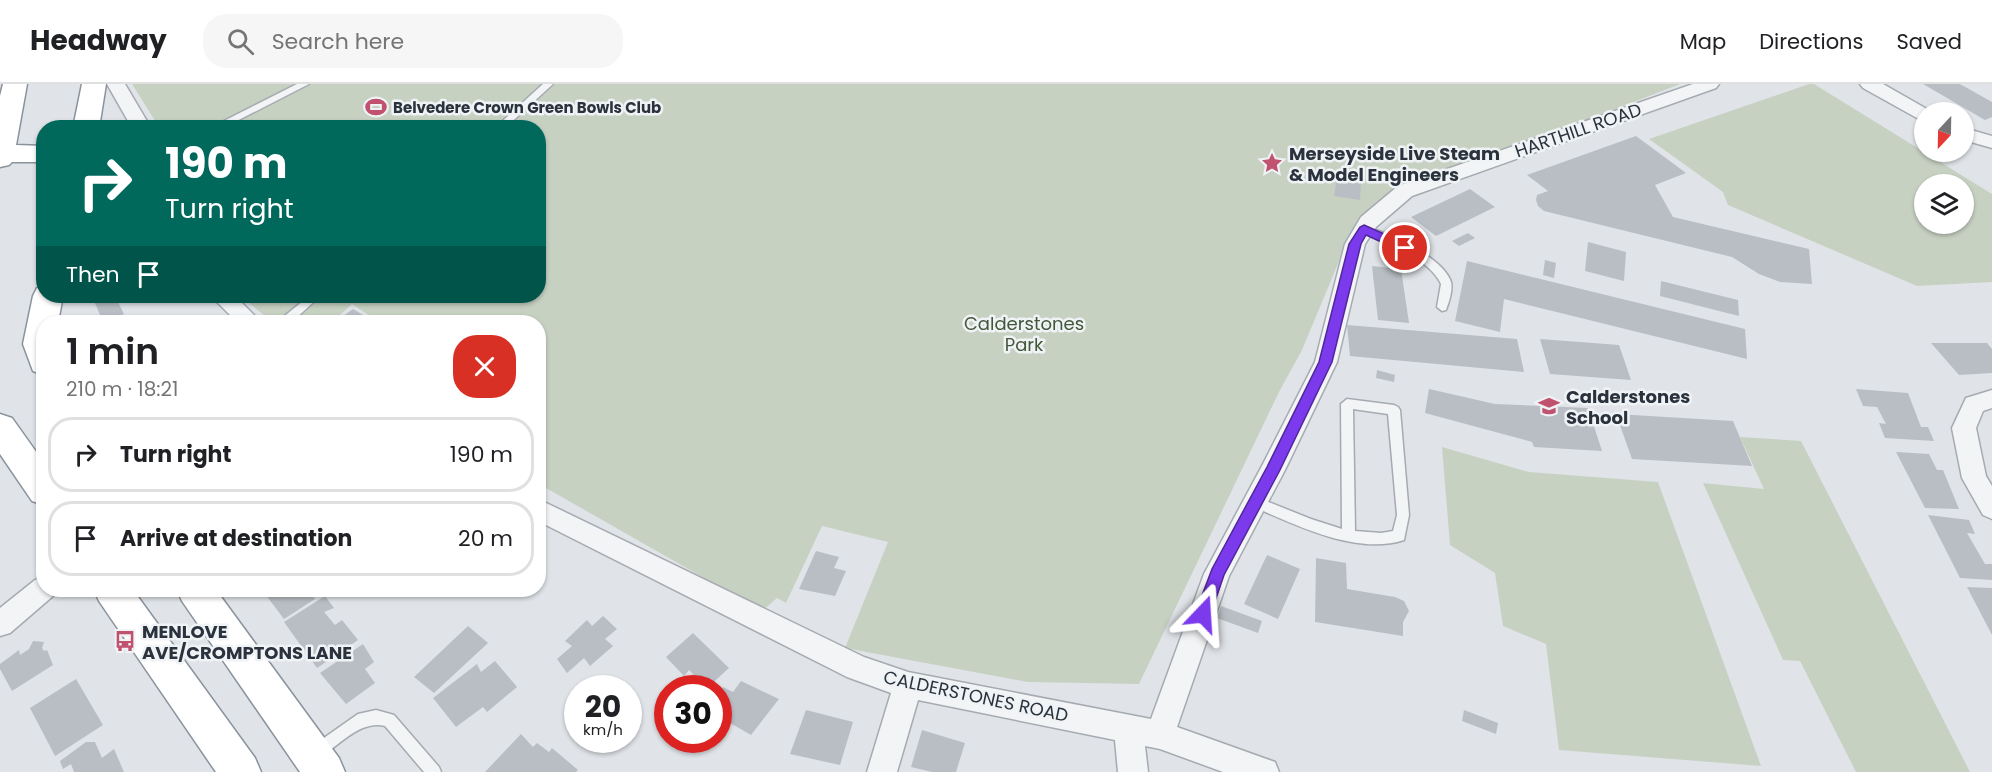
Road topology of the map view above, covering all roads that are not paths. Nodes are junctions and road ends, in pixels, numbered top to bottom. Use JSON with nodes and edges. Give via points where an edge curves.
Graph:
{"nodes":[{"id":1,"x":15,"y":84,"type":"edge"},
{"id":2,"x":94,"y":84,"type":"edge"},
{"id":3,"x":116,"y":84,"type":"edge"},
{"id":4,"x":304,"y":84,"type":"edge"},
{"id":5,"x":548,"y":84,"type":"edge"},
{"id":6,"x":1710,"y":84,"type":"edge"},
{"id":7,"x":1869,"y":84,"type":"edge"},
{"id":8,"x":1914,"y":109,"type":"edge"},
{"id":9,"x":87,"y":120,"type":"edge"},
{"id":10,"x":137,"y":120,"type":"edge"},
{"id":11,"x":230,"y":120,"type":"edge"},
{"id":12,"x":509,"y":120,"type":"edge"},
{"id":13,"x":1974,"y":137,"type":"edge"},
{"id":14,"x":1992,"y":142,"type":"edge"},
{"id":15,"x":36,"y":154,"type":"edge"},
{"id":16,"x":0,"y":155,"type":"edge"},
{"id":17,"x":1364,"y":229,"type":"junction"},
{"id":18,"x":230,"y":303,"type":"edge"},
{"id":19,"x":307,"y":303,"type":"edge"},
{"id":20,"x":1442,"y":308,"type":"dead end"},
{"id":21,"x":242,"y":315,"type":"edge"},
{"id":22,"x":293,"y":315,"type":"edge"},
{"id":23,"x":1992,"y":399,"type":"edge"},
{"id":24,"x":7,"y":444,"type":"edge"},
{"id":25,"x":36,"y":481,"type":"edge"},
{"id":26,"x":1256,"y":502,"type":"junction"},
{"id":27,"x":1992,"y":508,"type":"edge"},
{"id":28,"x":546,"y":513,"type":"edge"},
{"id":29,"x":1349,"y":534,"type":"junction"},
{"id":30,"x":36,"y":595,"type":"edge"},
{"id":31,"x":117,"y":597,"type":"edge"},
{"id":32,"x":200,"y":597,"type":"edge"},
{"id":33,"x":0,"y":624,"type":"edge"},
{"id":34,"x":908,"y":685,"type":"junction"},
{"id":35,"x":1129,"y":729,"type":"junction"},
{"id":36,"x":1160,"y":735,"type":"junction"},
{"id":37,"x":318,"y":763,"type":"edge"},
{"id":38,"x":240,"y":772,"type":"edge"},
{"id":39,"x":434,"y":772,"type":"edge"},
{"id":40,"x":882,"y":772,"type":"edge"},
{"id":41,"x":1133,"y":772,"type":"edge"},
{"id":42,"x":1263,"y":772,"type":"edge"}],
"edges":[{"from":1,"to":16,"type":"highway"},
{"from":2,"to":9,"type":"highway"},
{"from":3,"to":10,"type":"street"},
{"from":4,"to":11,"type":"lane"},
{"from":5,"to":12,"type":"lane"},
{"from":6,"to":17,"type":"street","name":"HARTHILL ROAD","via":[[1405,191]]},
{"from":7,"to":8,"type":"street"},
{"from":13,"to":14,"type":"street"},
{"from":15,"to":16,"type":"highway"},
{"from":17,"to":20,"type":"lane","via":[[1405,248],[1441,272],[1446,284]]},
{"from":17,"to":26,"type":"street","name":"HARTHILL ROAD","via":[[1355,244],[1326,362]]},
{"from":18,"to":21,"type":"street"},
{"from":19,"to":22,"type":"lane"},
{"from":23,"to":27,"type":"street","via":[[1974,404],[1964,428],[1974,478]]},
{"from":24,"to":25,"type":"highway"},
{"from":26,"to":29,"type":"lane","via":[[1318,529]]},
{"from":26,"to":36,"type":"street","name":"HARTHILL ROAD","via":[[1217,574]]},
{"from":28,"to":34,"type":"street","name":"CALDERSTONES ROAD","via":[[857,669]]},
{"from":29,"to":29,"type":"lane","via":[[1382,540],[1399,536],[1403,515],[1394,410],[1347,404]]},
{"from":30,"to":33,"type":"street"},
{"from":31,"to":38,"type":"highway"},
{"from":32,"to":37,"type":"highway"},
{"from":34,"to":35,"type":"street","name":"CALDERSTONES ROAD"},
{"from":34,"to":40,"type":"street"},
{"from":35,"to":36,"type":"street","name":"CALDERSTONES ROAD"},
{"from":35,"to":41,"type":"street"},
{"from":36,"to":42,"type":"street","name":"CALDERSTONES ROAD"},
{"from":37,"to":39,"type":"lane","via":[[363,719],[376,717],[389,720]]}]}
